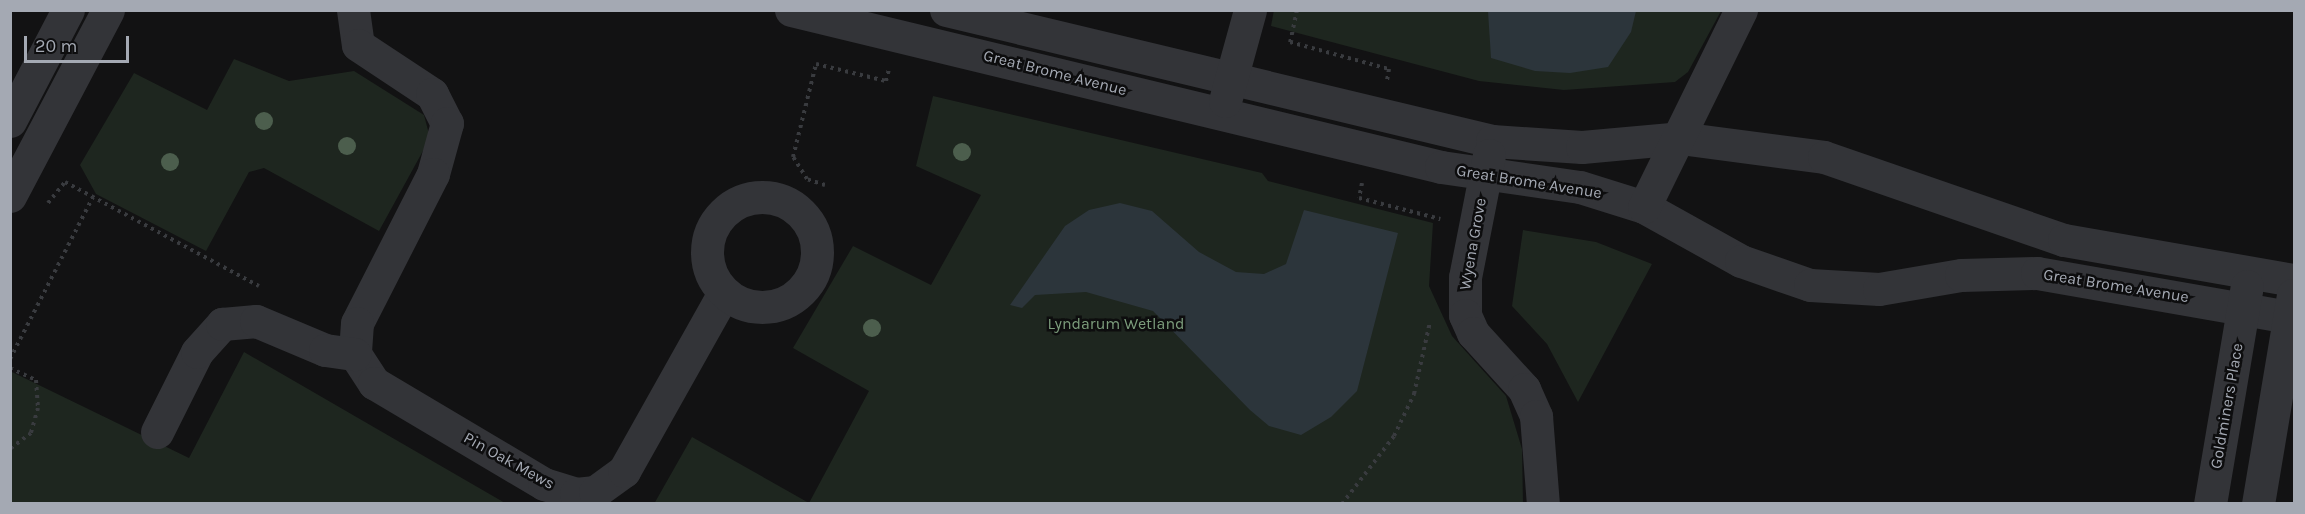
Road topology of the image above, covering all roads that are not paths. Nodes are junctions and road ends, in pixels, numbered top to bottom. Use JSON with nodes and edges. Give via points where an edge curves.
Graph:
{"nodes":[{"id":1,"x":68,"y":10,"type":"edge"},
{"id":2,"x":108,"y":10,"type":"edge"},
{"id":3,"x":353,"y":10,"type":"edge"},
{"id":4,"x":946,"y":10,"type":"edge"},
{"id":5,"x":1250,"y":10,"type":"edge"},
{"id":6,"x":1741,"y":10,"type":"edge"},
{"id":7,"x":807,"y":12,"type":"edge"},
{"id":8,"x":1231,"y":79,"type":"junction"},
{"id":9,"x":1222,"y":113,"type":"junction"},
{"id":10,"x":10,"y":121,"type":"edge"},
{"id":11,"x":1680,"y":138,"type":"junction"},
{"id":12,"x":1492,"y":141,"type":"junction"},
{"id":13,"x":1486,"y":176,"type":"junction"},
{"id":14,"x":14,"y":191,"type":"edge"},
{"id":15,"x":1644,"y":207,"type":"junction"},
{"id":16,"x":2249,"y":273,"type":"junction"},
{"id":17,"x":2295,"y":280,"type":"edge"},
{"id":18,"x":724,"y":292,"type":"dead end"},
{"id":19,"x":2293,"y":307,"type":"edge"},
{"id":20,"x":2244,"y":308,"type":"junction"},
{"id":21,"x":355,"y":354,"type":"junction"},
{"id":22,"x":157,"y":432,"type":"dead end"},
{"id":23,"x":1543,"y":504,"type":"edge"},
{"id":24,"x":2210,"y":504,"type":"edge"},
{"id":25,"x":2258,"y":504,"type":"edge"}],
"edges":[{"from":1,"to":10,"type":"street"},
{"from":2,"to":14,"type":"street"},
{"from":3,"to":21,"type":"street","via":[[363,50],[432,94],[447,123],[437,165],[362,307]]},
{"from":4,"to":8,"type":"street"},
{"from":5,"to":8,"type":"street"},
{"from":6,"to":11,"type":"street"},
{"from":7,"to":9,"type":"street","name":"Great Brome Avenue"},
{"from":8,"to":9,"type":"street"},
{"from":8,"to":12,"type":"street"},
{"from":9,"to":13,"type":"street","name":"Great Brome Avenue"},
{"from":11,"to":12,"type":"street","via":[[1582,147]]},
{"from":11,"to":15,"type":"street"},
{"from":11,"to":16,"type":"street","via":[[1824,157],[2016,227]]},
{"from":12,"to":13,"type":"street","name":"Wyena Grove"},
{"from":13,"to":15,"type":"street","name":"Great Brome Avenue","via":[[1580,187]]},
{"from":13,"to":23,"type":"street","name":"Wyena Grove","via":[[1465,277],[1465,315],[1473,333],[1524,389],[1536,416]]},
{"from":15,"to":20,"type":"street","name":"Great Brome Avenue","via":[[1742,261],[1810,285],[1879,289],[1961,275],[2037,273]]},
{"from":16,"to":17,"type":"street"},
{"from":16,"to":20,"type":"street","name":"Goldminers Place"},
{"from":18,"to":21,"type":"street","name":"Pin Oak Mews","via":[[624,471],[595,492],[576,494],[544,484],[382,388]]},
{"from":19,"to":20,"type":"street","name":"Great Brome Avenue"},
{"from":19,"to":25,"type":"street"},
{"from":20,"to":24,"type":"street","name":"Goldminers Place"},
{"from":21,"to":22,"type":"street","via":[[325,350],[256,321],[222,324],[197,352]]}]}
